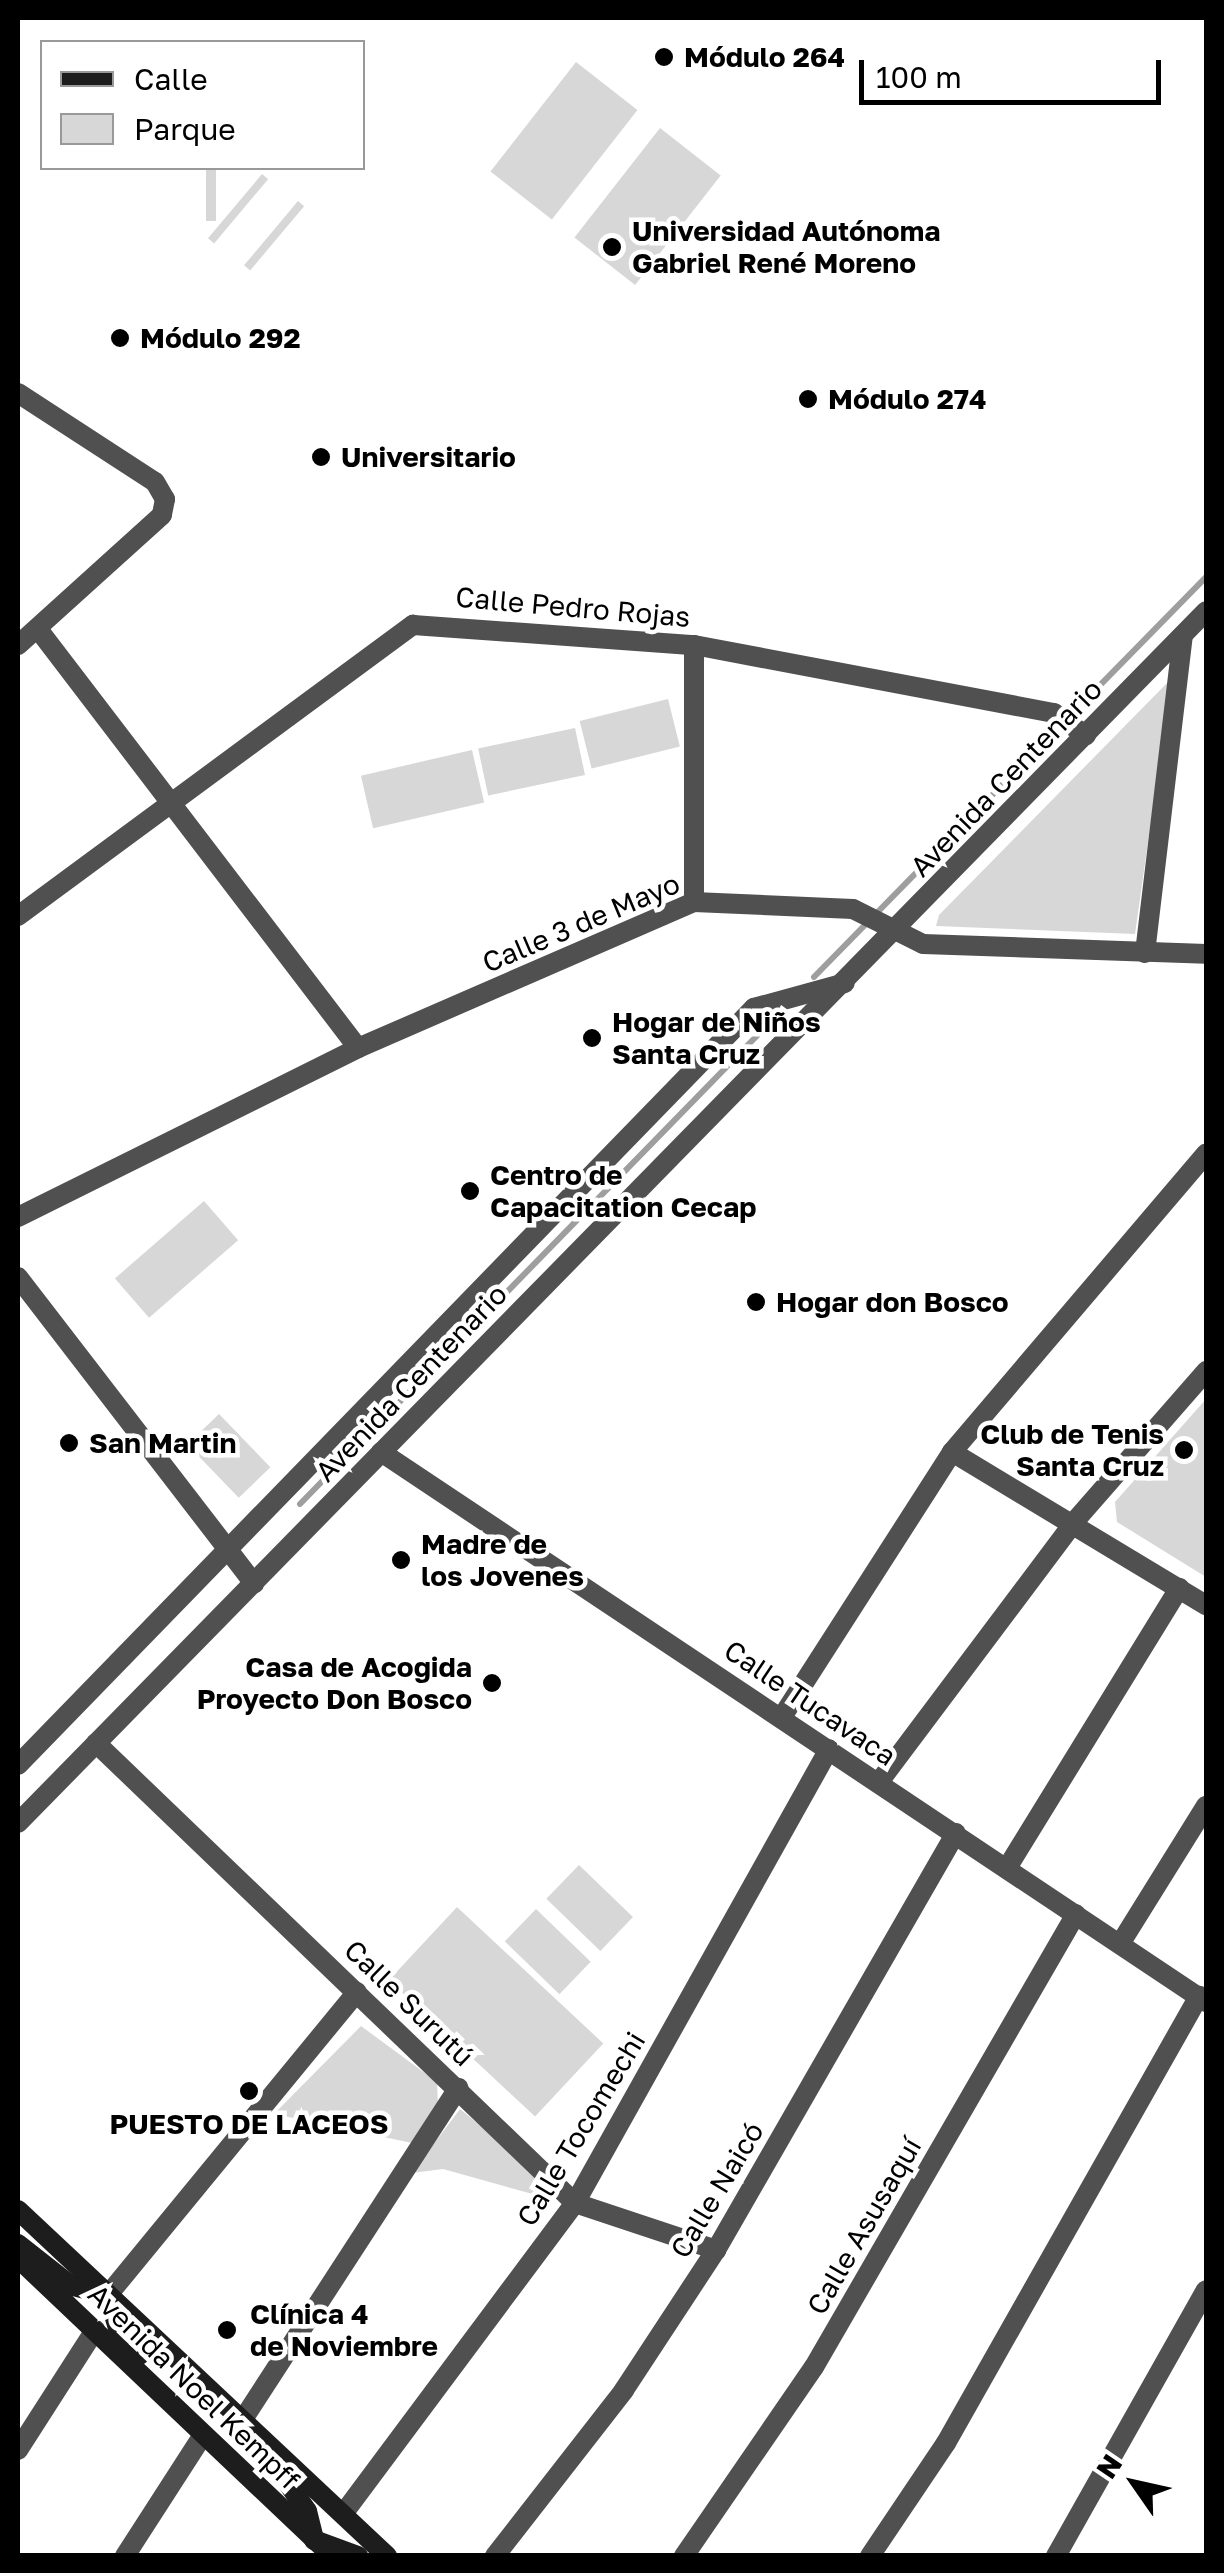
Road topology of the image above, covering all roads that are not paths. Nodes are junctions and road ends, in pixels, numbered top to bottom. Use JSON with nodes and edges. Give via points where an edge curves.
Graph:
{"nodes":[{"id":1,"x":18,"y":394,"type":"edge"},
{"id":2,"x":1206,"y":611,"type":"edge"},
{"id":3,"x":38,"y":629,"type":"junction"},
{"id":4,"x":1184,"y":635,"type":"junction"},
{"id":5,"x":18,"y":645,"type":"edge"},
{"id":6,"x":694,"y":646,"type":"junction"},
{"id":7,"x":1070,"y":724,"type":"junction"},
{"id":8,"x":168,"y":800,"type":"junction"},
{"id":9,"x":694,"y":902,"type":"junction"},
{"id":10,"x":18,"y":916,"type":"edge"},
{"id":11,"x":883,"y":922,"type":"junction"},
{"id":12,"x":1202,"y":947,"type":"edge"},
{"id":13,"x":1145,"y":953,"type":"junction"},
{"id":14,"x":844,"y":983,"type":"junction"},
{"id":15,"x":358,"y":1048,"type":"junction"},
{"id":16,"x":1206,"y":1154,"type":"edge"},
{"id":17,"x":18,"y":1217,"type":"edge"},
{"id":18,"x":18,"y":1277,"type":"edge"},
{"id":19,"x":1206,"y":1371,"type":"edge"},
{"id":20,"x":381,"y":1452,"type":"junction"},
{"id":21,"x":952,"y":1452,"type":"junction"},
{"id":22,"x":1074,"y":1522,"type":"junction"},
{"id":23,"x":226,"y":1547,"type":"junction"},
{"id":24,"x":254,"y":1584,"type":"junction"},
{"id":25,"x":1179,"y":1588,"type":"junction"},
{"id":26,"x":1206,"y":1605,"type":"edge"},
{"id":27,"x":782,"y":1718,"type":"junction"},
{"id":28,"x":96,"y":1742,"type":"junction"},
{"id":29,"x":830,"y":1749,"type":"junction"},
{"id":30,"x":18,"y":1765,"type":"edge"},
{"id":31,"x":879,"y":1782,"type":"junction"},
{"id":32,"x":1206,"y":1806,"type":"edge"},
{"id":33,"x":18,"y":1823,"type":"edge"},
{"id":34,"x":956,"y":1833,"type":"junction"},
{"id":35,"x":1007,"y":1868,"type":"junction"},
{"id":36,"x":1076,"y":1914,"type":"junction"},
{"id":37,"x":1120,"y":1944,"type":"junction"},
{"id":38,"x":356,"y":1992,"type":"junction"},
{"id":39,"x":1203,"y":1999,"type":"edge"},
{"id":40,"x":458,"y":2088,"type":"junction"},
{"id":41,"x":574,"y":2204,"type":"junction"},
{"id":42,"x":18,"y":2210,"type":"edge"},
{"id":43,"x":18,"y":2244,"type":"edge"},
{"id":44,"x":716,"y":2250,"type":"junction"},
{"id":45,"x":18,"y":2258,"type":"edge"},
{"id":46,"x":1206,"y":2290,"type":"edge"},
{"id":47,"x":108,"y":2295,"type":"junction"},
{"id":48,"x":95,"y":2330,"type":"junction"},
{"id":49,"x":169,"y":2403,"type":"junction"},
{"id":50,"x":240,"y":2424,"type":"junction"},
{"id":51,"x":203,"y":2435,"type":"junction"},
{"id":52,"x":265,"y":2446,"type":"junction"},
{"id":53,"x":18,"y":2450,"type":"edge"},
{"id":54,"x":343,"y":2514,"type":"junction"},
{"id":55,"x":309,"y":2548,"type":"edge"},
{"id":56,"x":125,"y":2556,"type":"edge"},
{"id":57,"x":332,"y":2556,"type":"edge"},
{"id":58,"x":358,"y":2556,"type":"edge"},
{"id":59,"x":387,"y":2556,"type":"edge"},
{"id":60,"x":495,"y":2556,"type":"edge"},
{"id":61,"x":684,"y":2556,"type":"edge"},
{"id":62,"x":870,"y":2556,"type":"edge"},
{"id":63,"x":1056,"y":2556,"type":"edge"}],
"edges":[{"from":1,"to":3,"type":"street","via":[[155,482],[166,500],[162,515]]},
{"from":2,"to":4,"type":"street","name":"Avenida Centenario"},
{"from":3,"to":5,"type":"street"},
{"from":3,"to":8,"type":"street"},
{"from":4,"to":7,"type":"street","name":"Avenida Centenario"},
{"from":4,"to":13,"type":"street"},
{"from":6,"to":7,"type":"street","name":"Calle Pedro Rojas"},
{"from":6,"to":8,"type":"street","name":"Calle Pedro Rojas","via":[[412,626]]},
{"from":6,"to":9,"type":"street"},
{"from":7,"to":11,"type":"street","name":"Avenida Centenario"},
{"from":8,"to":10,"type":"street","name":"Calle Pedro Rojas"},
{"from":8,"to":15,"type":"street"},
{"from":9,"to":11,"type":"street","name":"Calle 3 de Mayo"},
{"from":9,"to":15,"type":"street","name":"Calle 3 de Mayo"},
{"from":11,"to":13,"type":"street","name":"Calle 3 de Mayo","via":[[923,944]]},
{"from":11,"to":14,"type":"street","name":"Avenida Centenario"},
{"from":12,"to":13,"type":"street","name":"Calle 3 de Mayo"},
{"from":14,"to":20,"type":"street","name":"Avenida Centenario"},
{"from":14,"to":23,"type":"street","name":"Avenida Centenario","via":[[754,1008]]},
{"from":15,"to":17,"type":"street","name":"Calle 3 de Mayo"},
{"from":16,"to":21,"type":"street"},
{"from":18,"to":23,"type":"street"},
{"from":19,"to":22,"type":"street"},
{"from":20,"to":24,"type":"street","name":"Avenida Centenario"},
{"from":20,"to":27,"type":"street","name":"Calle Tucavaca"},
{"from":21,"to":22,"type":"street"},
{"from":21,"to":27,"type":"street"},
{"from":22,"to":25,"type":"street"},
{"from":22,"to":31,"type":"street"},
{"from":23,"to":24,"type":"street"},
{"from":23,"to":30,"type":"street","name":"Avenida Centenario"},
{"from":24,"to":28,"type":"street","name":"Avenida Centenario"},
{"from":25,"to":26,"type":"street"},
{"from":25,"to":35,"type":"street"},
{"from":27,"to":29,"type":"street","name":"Calle Tucavaca"},
{"from":28,"to":33,"type":"street","name":"Avenida Centenario"},
{"from":28,"to":38,"type":"street","name":"Calle Surutú"},
{"from":29,"to":31,"type":"street","name":"Calle Tucavaca"},
{"from":29,"to":41,"type":"street","name":"Calle Tocomechi"},
{"from":31,"to":34,"type":"street","name":"Calle Tucavaca"},
{"from":32,"to":37,"type":"street"},
{"from":34,"to":35,"type":"street","name":"Calle Tucavaca"},
{"from":34,"to":44,"type":"street","name":"Calle Naicó"},
{"from":35,"to":36,"type":"street","name":"Calle Tucavaca"},
{"from":36,"to":37,"type":"street","name":"Calle Tucavaca"},
{"from":36,"to":61,"type":"street","name":"Calle Asusaquí","via":[[814,2367]]},
{"from":37,"to":39,"type":"street","name":"Calle Tucavaca"},
{"from":38,"to":40,"type":"street","name":"Calle Surutú"},
{"from":38,"to":47,"type":"street"},
{"from":39,"to":62,"type":"street","via":[[946,2443]]},
{"from":40,"to":41,"type":"street","name":"Calle Surutú"},
{"from":40,"to":50,"type":"street"},
{"from":41,"to":44,"type":"street","name":"Calle Surutú"},
{"from":41,"to":54,"type":"street","name":"Calle Tocomechi"},
{"from":42,"to":47,"type":"main road","name":"Avenida Noel Kempff"},
{"from":43,"to":47,"type":"main road","via":[[70,2285]]},
{"from":44,"to":60,"type":"street","name":"Calle Naicó","via":[[624,2390]]},
{"from":45,"to":48,"type":"main road","name":"Avenida Noel Kempff"},
{"from":46,"to":63,"type":"street"},
{"from":47,"to":49,"type":"main road","via":[[120,2335]]},
{"from":47,"to":50,"type":"main road","name":"Avenida Noel Kempff"},
{"from":48,"to":49,"type":"main road","name":"Avenida Noel Kempff"},
{"from":48,"to":53,"type":"street"},
{"from":49,"to":51,"type":"main road","name":"Avenida Noel Kempff"},
{"from":50,"to":52,"type":"main road","name":"Avenida Noel Kempff"},
{"from":51,"to":55,"type":"main road","name":"Avenida Noel Kempff"},
{"from":51,"to":56,"type":"street"},
{"from":52,"to":54,"type":"main road","name":"Avenida Noel Kempff"},
{"from":52,"to":55,"type":"main road","via":[[307,2510]]},
{"from":54,"to":59,"type":"main road","name":"Avenida Noel Kempff"},
{"from":55,"to":57,"type":"main road","name":"Avenida Noel Kempff"},
{"from":55,"to":58,"type":"main road"}]}
